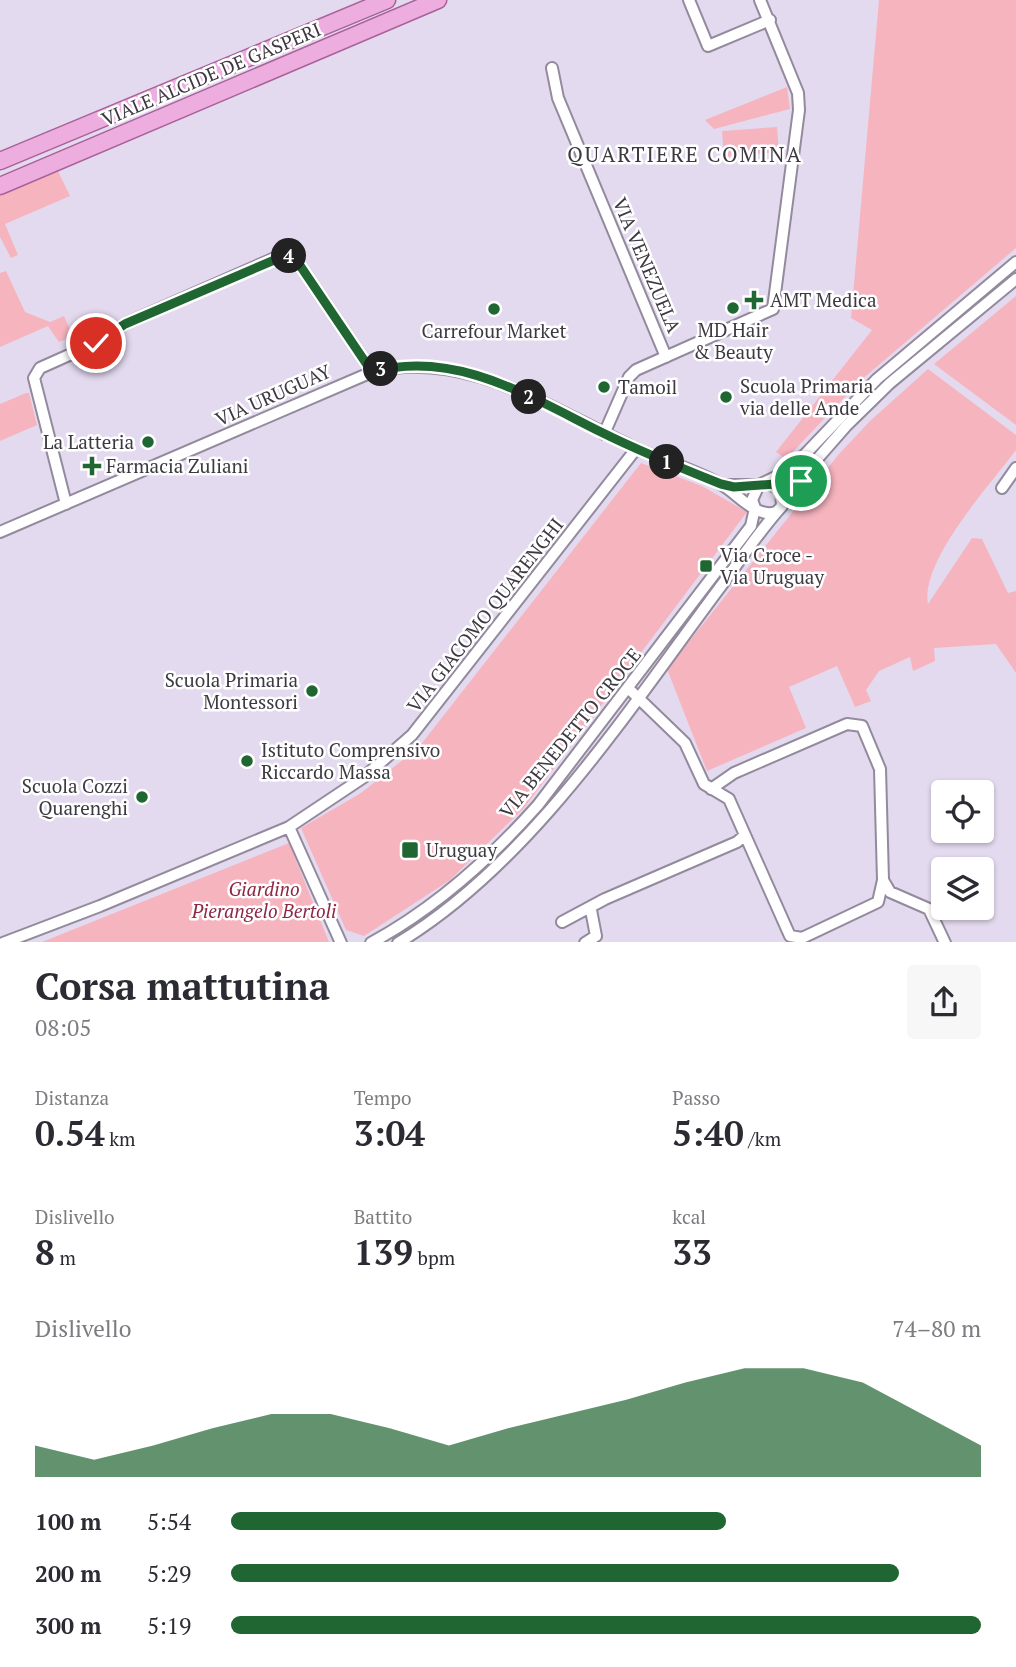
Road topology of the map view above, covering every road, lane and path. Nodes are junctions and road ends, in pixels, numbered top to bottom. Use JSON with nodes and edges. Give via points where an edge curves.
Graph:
{"nodes":[{"id":1,"x":387,"y":0,"type":"edge"},
{"id":2,"x":438,"y":0,"type":"edge"},
{"id":3,"x":689,"y":0,"type":"edge"},
{"id":4,"x":760,"y":0,"type":"edge"},
{"id":5,"x":770,"y":20,"type":"junction"},
{"id":6,"x":552,"y":68,"type":"dead end"},
{"id":7,"x":0,"y":161,"type":"edge"},
{"id":8,"x":0,"y":186,"type":"edge"},
{"id":9,"x":1016,"y":262,"type":"edge"},
{"id":10,"x":1016,"y":279,"type":"edge"},
{"id":11,"x":666,"y":357,"type":"junction"},
{"id":12,"x":372,"y":372,"type":"junction"},
{"id":13,"x":604,"y":434,"type":"junction"},
{"id":14,"x":636,"y":449,"type":"junction"},
{"id":15,"x":1016,"y":468,"type":"edge"},
{"id":16,"x":721,"y":484,"type":"junction"},
{"id":17,"x":763,"y":484,"type":"junction"},
{"id":18,"x":1002,"y":488,"type":"dead end"},
{"id":19,"x":783,"y":498,"type":"junction"},
{"id":20,"x":66,"y":503,"type":"junction"},
{"id":21,"x":755,"y":508,"type":"junction"},
{"id":22,"x":776,"y":512,"type":"junction"},
{"id":23,"x":0,"y":532,"type":"edge"},
{"id":24,"x":628,"y":688,"type":"junction"},
{"id":25,"x":639,"y":696,"type":"junction"},
{"id":26,"x":711,"y":789,"type":"junction"},
{"id":27,"x":289,"y":827,"type":"junction"},
{"id":28,"x":745,"y":835,"type":"junction"},
{"id":29,"x":883,"y":880,"type":"junction"},
{"id":30,"x":591,"y":909,"type":"junction"},
{"id":31,"x":562,"y":922,"type":"dead end"},
{"id":32,"x":590,"y":940,"type":"edge"},
{"id":33,"x":6,"y":942,"type":"edge"},
{"id":34,"x":341,"y":942,"type":"edge"},
{"id":35,"x":373,"y":942,"type":"edge"},
{"id":36,"x":399,"y":942,"type":"edge"},
{"id":37,"x":944,"y":942,"type":"edge"}],
"edges":[{"from":1,"to":7,"type":"main road","name":"VIALE ALCIDE DE GASPERI"},
{"from":2,"to":8,"type":"main road","name":"VIALE ALCIDE DE GASPERI"},
{"from":3,"to":5,"type":"street","via":[[708,47]]},
{"from":4,"to":5,"type":"street"},
{"from":5,"to":11,"type":"street","via":[[798,93],[799,110],[774,309]]},
{"from":6,"to":11,"type":"street","name":"VIA VENEZUELA","via":[[558,98]]},
{"from":9,"to":17,"type":"street","via":[[877,379],[790,470]]},
{"from":10,"to":19,"type":"street","via":[[890,383]]},
{"from":11,"to":13,"type":"street","via":[[629,377]]},
{"from":12,"to":13,"type":"street","name":"VIA URUGUAY","via":[[414,366],[459,369]]},
{"from":12,"to":20,"type":"street","name":"VIA URUGUAY"},
{"from":12,"to":20,"type":"street","via":[[295,260],[286,255],[265,262],[125,324],[40,368],[34,378]]},
{"from":13,"to":14,"type":"street","name":"VIA URUGUAY"},
{"from":14,"to":16,"type":"street","name":"VIA URUGUAY"},
{"from":14,"to":27,"type":"street","name":"VIA GIACOMO QUARENGHI","via":[[412,735],[364,778]]},
{"from":15,"to":18,"type":"street"},
{"from":16,"to":17,"type":"street"},
{"from":16,"to":21,"type":"street","name":"VIA URUGUAY"},
{"from":17,"to":19,"type":"street","via":[[775,484]]},
{"from":17,"to":21,"type":"street","via":[[754,492]]},
{"from":19,"to":22,"type":"street"},
{"from":20,"to":23,"type":"street","name":"VIA URUGUAY"},
{"from":21,"to":22,"type":"street"},
{"from":21,"to":24,"type":"street","name":"VIA BENEDETTO CROCE","via":[[751,526]]},
{"from":22,"to":25,"type":"street","name":"VIA BENEDETTO CROCE"},
{"from":24,"to":25,"type":"street"},
{"from":24,"to":35,"type":"street","name":"VIA BENEDETTO CROCE","via":[[502,844],[429,906]]},
{"from":25,"to":26,"type":"street","via":[[685,743],[702,781]]},
{"from":25,"to":36,"type":"street","name":"VIA BENEDETTO CROCE","via":[[524,840],[438,916]]},
{"from":26,"to":28,"type":"street","via":[[729,799]]},
{"from":26,"to":29,"type":"street","via":[[734,773],[846,724],[862,726],[880,769]]},
{"from":27,"to":33,"type":"street","name":"VIA GIACOMO QUARENGHI"},
{"from":27,"to":34,"type":"street"},
{"from":28,"to":29,"type":"street","via":[[791,937],[802,938],[872,907],[880,898]]},
{"from":28,"to":30,"type":"street"},
{"from":29,"to":37,"type":"street","via":[[890,892],[929,909]]},
{"from":30,"to":31,"type":"street"},
{"from":30,"to":32,"type":"street"}]}
